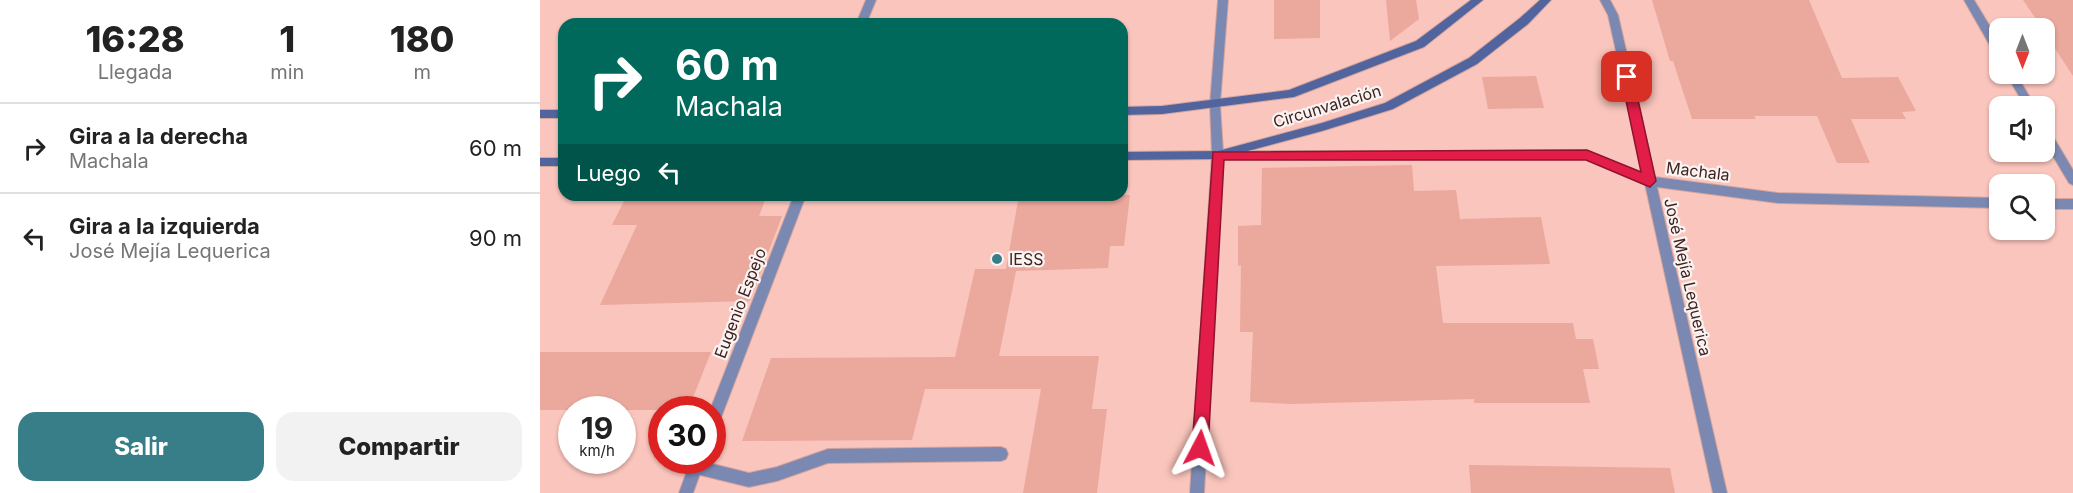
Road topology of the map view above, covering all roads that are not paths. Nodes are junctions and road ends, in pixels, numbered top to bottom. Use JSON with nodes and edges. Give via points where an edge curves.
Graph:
{"nodes":[{"id":1,"x":871,"y":0,"type":"edge"},
{"id":2,"x":1223,"y":0,"type":"edge"},
{"id":3,"x":1478,"y":0,"type":"edge"},
{"id":4,"x":1546,"y":0,"type":"edge"},
{"id":5,"x":1605,"y":0,"type":"edge"},
{"id":6,"x":1969,"y":0,"type":"edge"},
{"id":7,"x":864,"y":18,"type":"edge"},
{"id":8,"x":1989,"y":34,"type":"edge"},
{"id":9,"x":1215,"y":104,"type":"junction"},
{"id":10,"x":1128,"y":111,"type":"edge"},
{"id":11,"x":540,"y":114,"type":"edge"},
{"id":12,"x":558,"y":114,"type":"edge"},
{"id":13,"x":2055,"y":150,"type":"edge"},
{"id":14,"x":1218,"y":155,"type":"junction"},
{"id":15,"x":1128,"y":156,"type":"edge"},
{"id":16,"x":540,"y":162,"type":"edge"},
{"id":17,"x":558,"y":162,"type":"edge"},
{"id":18,"x":2073,"y":180,"type":"edge"},
{"id":19,"x":1650,"y":181,"type":"junction"},
{"id":20,"x":798,"y":201,"type":"edge"},
{"id":21,"x":1989,"y":203,"type":"edge"},
{"id":22,"x":2055,"y":204,"type":"edge"},
{"id":23,"x":2073,"y":204,"type":"edge"},
{"id":24,"x":722,"y":396,"type":"edge"},
{"id":25,"x":1001,"y":454,"type":"dead end"},
{"id":26,"x":726,"y":473,"type":"edge"},
{"id":27,"x":693,"y":474,"type":"edge"},
{"id":28,"x":686,"y":493,"type":"edge"},
{"id":29,"x":1197,"y":493,"type":"edge"},
{"id":30,"x":1720,"y":493,"type":"edge"}],
"edges":[{"from":1,"to":7,"type":"street"},
{"from":2,"to":9,"type":"street"},
{"from":3,"to":9,"type":"main road","name":"Circunvalación","via":[[1420,44],[1362,68],[1290,94]]},
{"from":4,"to":14,"type":"main road","name":"Circunvalación","via":[[1473,61],[1389,106]]},
{"from":5,"to":19,"type":"street","name":"José Mejía Lequerica","via":[[1613,15]]},
{"from":6,"to":8,"type":"street"},
{"from":9,"to":10,"type":"main road","name":"Circunvalación"},
{"from":9,"to":14,"type":"street"},
{"from":11,"to":12,"type":"main road"},
{"from":13,"to":18,"type":"street"},
{"from":14,"to":15,"type":"main road","name":"Circunvalación"},
{"from":14,"to":19,"type":"street","name":"Machala","via":[[1587,155]]},
{"from":14,"to":29,"type":"street"},
{"from":16,"to":17,"type":"main road"},
{"from":19,"to":21,"type":"street","name":"Machala","via":[[1778,198]]},
{"from":19,"to":30,"type":"street","name":"José Mejía Lequerica"},
{"from":20,"to":24,"type":"street","name":"Eugenio Espejo"},
{"from":22,"to":23,"type":"street"},
{"from":25,"to":26,"type":"street","via":[[828,456],[749,480]]},
{"from":27,"to":28,"type":"street"}]}
